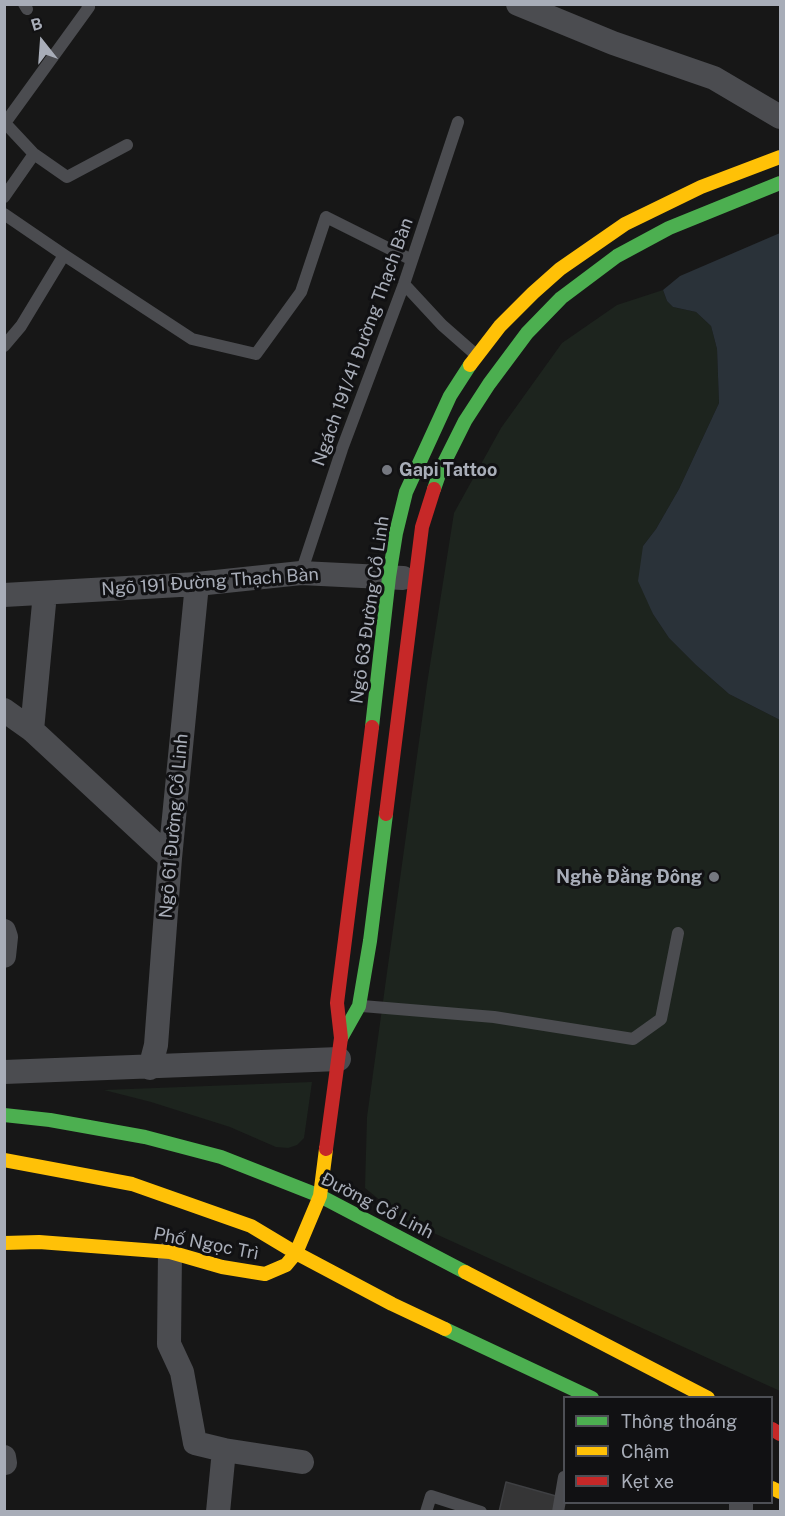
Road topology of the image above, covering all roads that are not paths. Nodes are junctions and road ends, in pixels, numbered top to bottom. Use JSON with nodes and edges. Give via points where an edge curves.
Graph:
{"nodes":[{"id":1,"x":87,"y":4,"type":"edge"},
{"id":2,"x":518,"y":4,"type":"edge"},
{"id":3,"x":780,"y":117,"type":"edge"},
{"id":4,"x":458,"y":122,"type":"dead end"},
{"id":5,"x":127,"y":145,"type":"dead end"},
{"id":6,"x":34,"y":154,"type":"junction"},
{"id":7,"x":780,"y":157,"type":"edge"},
{"id":8,"x":780,"y":183,"type":"edge"},
{"id":9,"x":701,"y":187,"type":"junction"},
{"id":10,"x":4,"y":197,"type":"edge"},
{"id":11,"x":710,"y":211,"type":"junction"},
{"id":12,"x":4,"y":214,"type":"edge"},
{"id":13,"x":625,"y":224,"type":"junction"},
{"id":14,"x":636,"y":246,"type":"junction"},
{"id":15,"x":64,"y":255,"type":"junction"},
{"id":16,"x":412,"y":260,"type":"junction"},
{"id":17,"x":404,"y":284,"type":"junction"},
{"id":18,"x":4,"y":346,"type":"edge"},
{"id":19,"x":476,"y":355,"type":"junction"},
{"id":20,"x":500,"y":368,"type":"junction"},
{"id":21,"x":301,"y":573,"type":"junction"},
{"id":22,"x":389,"y":577,"type":"junction"},
{"id":23,"x":415,"y":579,"type":"junction"},
{"id":24,"x":197,"y":584,"type":"junction"},
{"id":25,"x":45,"y":593,"type":"junction"},
{"id":26,"x":4,"y":595,"type":"edge"},
{"id":27,"x":4,"y":710,"type":"edge"},
{"id":28,"x":32,"y":730,"type":"junction"},
{"id":29,"x":170,"y":858,"type":"junction"},
{"id":30,"x":4,"y":931,"type":"edge"},
{"id":31,"x":678,"y":933,"type":"dead end"},
{"id":32,"x":4,"y":956,"type":"edge"},
{"id":33,"x":337,"y":1003,"type":"junction"},
{"id":34,"x":359,"y":1006,"type":"junction"},
{"id":35,"x":340,"y":1049,"type":"junction"},
{"id":36,"x":150,"y":1068,"type":"junction"},
{"id":37,"x":4,"y":1072,"type":"edge"},
{"id":38,"x":4,"y":1115,"type":"edge"},
{"id":39,"x":4,"y":1160,"type":"edge"},
{"id":40,"x":320,"y":1196,"type":"junction"},
{"id":41,"x":4,"y":1243,"type":"edge"},
{"id":42,"x":170,"y":1252,"type":"junction"},
{"id":43,"x":296,"y":1253,"type":"junction"},
{"id":44,"x":586,"y":1396,"type":"edge"},
{"id":45,"x":704,"y":1396,"type":"edge"},
{"id":46,"x":224,"y":1450,"type":"junction"},
{"id":47,"x":302,"y":1461,"type":"dead end"},
{"id":48,"x":563,"y":1483,"type":"edge"},
{"id":49,"x":218,"y":1512,"type":"edge"},
{"id":50,"x":426,"y":1512,"type":"edge"},
{"id":51,"x":480,"y":1512,"type":"edge"},
{"id":52,"x":558,"y":1512,"type":"edge"}],
"edges":[{"from":1,"to":6,"type":"lane","via":[[89,7],[5,123]]},
{"from":2,"to":3,"type":"street","via":[[614,44],[714,78]]},
{"from":4,"to":16,"type":"lane","name":"Ngách 191/41 Đường Thạch Bàn"},
{"from":5,"to":6,"type":"lane","via":[[67,177]]},
{"from":6,"to":10,"type":"lane"},
{"from":7,"to":9,"type":"street","name":"Ngõ 63 Đường Cổ Linh"},
{"from":8,"to":11,"type":"street","name":"Ngõ 63 Đường Cổ Linh"},
{"from":9,"to":11,"type":"street"},
{"from":9,"to":13,"type":"street","name":"Ngõ 63 Đường Cổ Linh"},
{"from":11,"to":14,"type":"street","name":"Ngõ 63 Đường Cổ Linh"},
{"from":12,"to":15,"type":"lane"},
{"from":13,"to":14,"type":"street"},
{"from":13,"to":19,"type":"street","name":"Ngõ 63 Đường Cổ Linh","via":[[532,293]]},
{"from":14,"to":20,"type":"street","name":"Ngõ 63 Đường Cổ Linh","via":[[561,298]]},
{"from":15,"to":16,"type":"lane","via":[[192,339],[256,354],[301,292],[326,217]]},
{"from":15,"to":18,"type":"lane","via":[[21,326]]},
{"from":16,"to":17,"type":"lane","name":"Ngách 191/41 Đường Thạch Bàn"},
{"from":17,"to":19,"type":"lane"},
{"from":17,"to":21,"type":"lane","name":"Ngách 191/41 Đường Thạch Bàn","via":[[342,449]]},
{"from":19,"to":20,"type":"street"},
{"from":19,"to":22,"type":"street","name":"Ngõ 63 Đường Cổ Linh","via":[[450,396],[406,492]]},
{"from":20,"to":23,"type":"street","name":"Ngõ 63 Đường Cổ Linh","via":[[465,421],[441,470],[422,527]]},
{"from":21,"to":22,"type":"street","name":"Ngõ 191 Đường Thạch Bàn"},
{"from":21,"to":24,"type":"street","name":"Ngõ 191 Đường Thạch Bàn"},
{"from":22,"to":23,"type":"street","name":"Ngõ 191 Đường Thạch Bàn"},
{"from":22,"to":33,"type":"street","name":"Ngõ 63 Đường Cổ Linh"},
{"from":23,"to":34,"type":"street","name":"Ngõ 63 Đường Cổ Linh"},
{"from":24,"to":25,"type":"street","name":"Ngõ 191 Đường Thạch Bàn"},
{"from":24,"to":29,"type":"street","name":"Ngõ 61 Đường Cổ Linh"},
{"from":25,"to":26,"type":"street","name":"Ngõ 191 Đường Thạch Bàn"},
{"from":25,"to":28,"type":"street"},
{"from":27,"to":28,"type":"street"},
{"from":28,"to":29,"type":"street"},
{"from":29,"to":36,"type":"street","name":"Ngõ 61 Đường Cổ Linh","via":[[156,1045]]},
{"from":30,"to":32,"type":"street"},
{"from":31,"to":34,"type":"lane","via":[[662,1019],[633,1039],[494,1017]]},
{"from":33,"to":34,"type":"lane"},
{"from":33,"to":35,"type":"street","name":"Ngõ 63 Đường Cổ Linh"},
{"from":34,"to":35,"type":"street","name":"Ngõ 63 Đường Cổ Linh"},
{"from":35,"to":36,"type":"street"},
{"from":35,"to":40,"type":"street","name":"Ngõ 63 Đường Cổ Linh"},
{"from":36,"to":37,"type":"street"},
{"from":38,"to":40,"type":"street","name":"Đường Cổ Linh","via":[[145,1137],[221,1157]]},
{"from":39,"to":43,"type":"street","via":[[132,1184],[251,1226]]},
{"from":40,"to":43,"type":"street","name":"Phố Ngọc Trì"},
{"from":40,"to":45,"type":"street","name":"Đường Cổ Linh"},
{"from":41,"to":42,"type":"street","name":"Phố Ngọc Trì"},
{"from":42,"to":43,"type":"street","name":"Phố Ngọc Trì","via":[[265,1274],[286,1265]]},
{"from":42,"to":46,"type":"street","via":[[169,1344],[182,1372],[195,1443]]},
{"from":43,"to":44,"type":"street","via":[[392,1304]]},
{"from":46,"to":47,"type":"street"},
{"from":46,"to":49,"type":"street"},
{"from":48,"to":52,"type":"lane"},
{"from":50,"to":51,"type":"lane","via":[[431,1496]]}]}
